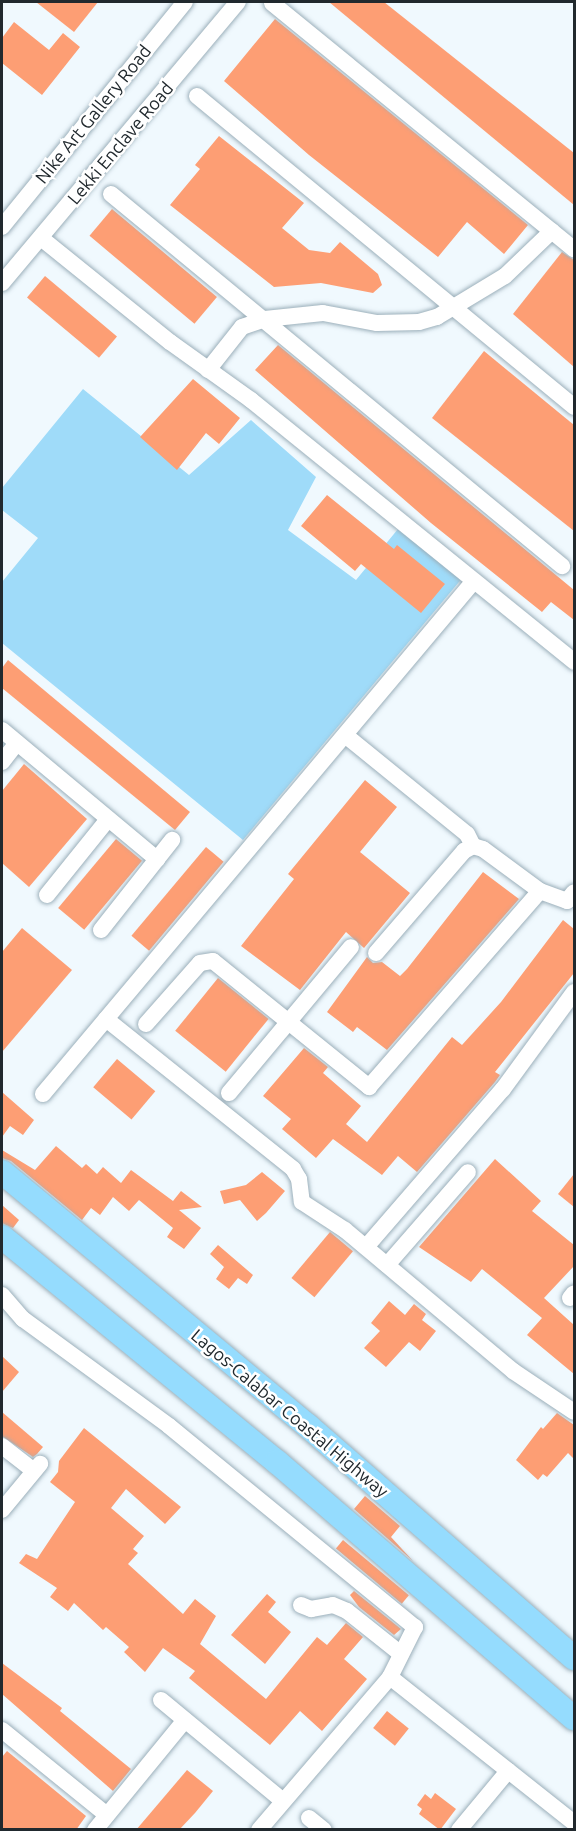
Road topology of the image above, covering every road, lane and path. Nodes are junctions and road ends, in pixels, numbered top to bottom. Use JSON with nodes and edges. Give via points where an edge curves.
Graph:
{"nodes":[{"id":1,"x":185,"y":2,"type":"edge"},
{"id":2,"x":238,"y":2,"type":"edge"},
{"id":3,"x":272,"y":3,"type":"dead end"},
{"id":4,"x":197,"y":96,"type":"dead end"},
{"id":5,"x":111,"y":194,"type":"dead end"},
{"id":6,"x":2,"y":227,"type":"edge"},
{"id":7,"x":552,"y":231,"type":"junction"},
{"id":8,"x":41,"y":238,"type":"junction"},
{"id":9,"x":574,"y":249,"type":"edge"},
{"id":10,"x":2,"y":283,"type":"edge"},
{"id":11,"x":454,"y":309,"type":"junction"},
{"id":12,"x":265,"y":318,"type":"junction"},
{"id":13,"x":208,"y":370,"type":"junction"},
{"id":14,"x":574,"y":407,"type":"edge"},
{"id":15,"x":562,"y":566,"type":"dead end"},
{"id":16,"x":473,"y":582,"type":"junction"},
{"id":17,"x":574,"y":662,"type":"edge"},
{"id":18,"x":2,"y":730,"type":"edge"},
{"id":19,"x":345,"y":735,"type":"junction"},
{"id":20,"x":17,"y":743,"type":"junction"},
{"id":21,"x":2,"y":762,"type":"edge"},
{"id":22,"x":108,"y":819,"type":"junction"},
{"id":23,"x":172,"y":840,"type":"dead end"},
{"id":24,"x":472,"y":846,"type":"junction"},
{"id":25,"x":157,"y":859,"type":"junction"},
{"id":26,"x":540,"y":891,"type":"junction"},
{"id":27,"x":46,"y":895,"type":"dead end"},
{"id":28,"x":572,"y":900,"type":"edge"},
{"id":29,"x":101,"y":930,"type":"dead end"},
{"id":30,"x":351,"y":946,"type":"dead end"},
{"id":31,"x":376,"y":953,"type":"dead end"},
{"id":32,"x":574,"y":992,"type":"edge"},
{"id":33,"x":106,"y":1019,"type":"junction"},
{"id":34,"x":289,"y":1020,"type":"junction"},
{"id":35,"x":146,"y":1024,"type":"dead end"},
{"id":36,"x":229,"y":1093,"type":"dead end"},
{"id":37,"x":43,"y":1094,"type":"dead end"},
{"id":38,"x":2,"y":1172,"type":"edge"},
{"id":39,"x":468,"y":1172,"type":"dead end"},
{"id":40,"x":2,"y":1237,"type":"edge"},
{"id":41,"x":366,"y":1247,"type":"junction"},
{"id":42,"x":387,"y":1265,"type":"junction"},
{"id":43,"x":2,"y":1295,"type":"edge"},
{"id":44,"x":574,"y":1412,"type":"edge"},
{"id":45,"x":2,"y":1446,"type":"edge"},
{"id":46,"x":2,"y":1510,"type":"edge"},
{"id":47,"x":301,"y":1605,"type":"dead end"},
{"id":48,"x":401,"y":1654,"type":"junction"},
{"id":49,"x":574,"y":1658,"type":"edge"},
{"id":50,"x":390,"y":1677,"type":"junction"},
{"id":51,"x":161,"y":1700,"type":"dead end"},
{"id":52,"x":574,"y":1718,"type":"edge"},
{"id":53,"x":185,"y":1720,"type":"junction"},
{"id":54,"x":2,"y":1730,"type":"edge"},
{"id":55,"x":508,"y":1771,"type":"junction"},
{"id":56,"x":283,"y":1801,"type":"junction"},
{"id":57,"x":107,"y":1815,"type":"junction"},
{"id":58,"x":309,"y":1818,"type":"dead end"},
{"id":59,"x":574,"y":1823,"type":"edge"},
{"id":60,"x":95,"y":1830,"type":"edge"},
{"id":61,"x":259,"y":1830,"type":"edge"},
{"id":62,"x":324,"y":1830,"type":"edge"},
{"id":63,"x":459,"y":1830,"type":"edge"}],
"edges":[{"from":1,"to":6,"type":"street","name":"Nike Art Gallery Road"},
{"from":2,"to":8,"type":"street","name":"Lekki Enclave Road"},
{"from":3,"to":7,"type":"street"},
{"from":4,"to":11,"type":"street"},
{"from":5,"to":12,"type":"street"},
{"from":7,"to":9,"type":"street"},
{"from":7,"to":11,"type":"street","via":[[505,276]]},
{"from":8,"to":10,"type":"street","name":"Lekki Enclave Road"},
{"from":8,"to":13,"type":"street"},
{"from":11,"to":12,"type":"street","via":[[420,322],[377,323],[323,313]]},
{"from":11,"to":14,"type":"street"},
{"from":12,"to":13,"type":"street","via":[[242,327]]},
{"from":12,"to":15,"type":"street"},
{"from":13,"to":16,"type":"street"},
{"from":16,"to":17,"type":"street"},
{"from":16,"to":19,"type":"street"},
{"from":18,"to":20,"type":"street"},
{"from":19,"to":24,"type":"street","via":[[466,834]]},
{"from":19,"to":33,"type":"street"},
{"from":20,"to":21,"type":"street"},
{"from":20,"to":22,"type":"street"},
{"from":22,"to":25,"type":"street"},
{"from":22,"to":27,"type":"street"},
{"from":23,"to":25,"type":"street"},
{"from":24,"to":26,"type":"street","via":[[483,849]]},
{"from":24,"to":31,"type":"street"},
{"from":25,"to":29,"type":"street"},
{"from":26,"to":28,"type":"street"},
{"from":26,"to":34,"type":"street","via":[[369,1088]]},
{"from":30,"to":34,"type":"street"},
{"from":32,"to":41,"type":"street","via":[[503,1089]]},
{"from":33,"to":37,"type":"street"},
{"from":33,"to":41,"type":"street","via":[[293,1169],[299,1179],[302,1202]]},
{"from":34,"to":35,"type":"street","via":[[223,966],[205,961]]},
{"from":34,"to":36,"type":"street"},
{"from":38,"to":49,"type":"highway","name":"Lagos-Calabar Coastal Highway","via":[[308,1426]]},
{"from":39,"to":42,"type":"street"},
{"from":40,"to":52,"type":"highway","via":[[277,1462]]},
{"from":41,"to":42,"type":"street"},
{"from":42,"to":44,"type":"street","via":[[513,1371]]},
{"from":43,"to":48,"type":"street","via":[[23,1319],[169,1426],[415,1627]]},
{"from":45,"to":46,"type":"street","via":[[34,1465]]},
{"from":47,"to":48,"type":"street","via":[[311,1609],[333,1605],[347,1611]]},
{"from":48,"to":50,"type":"street"},
{"from":50,"to":55,"type":"street"},
{"from":50,"to":56,"type":"street"},
{"from":51,"to":53,"type":"street"},
{"from":53,"to":56,"type":"street"},
{"from":53,"to":57,"type":"street"},
{"from":54,"to":57,"type":"street"},
{"from":55,"to":59,"type":"street"},
{"from":55,"to":63,"type":"street"},
{"from":56,"to":61,"type":"street"},
{"from":57,"to":60,"type":"street"},
{"from":58,"to":62,"type":"street"}]}
